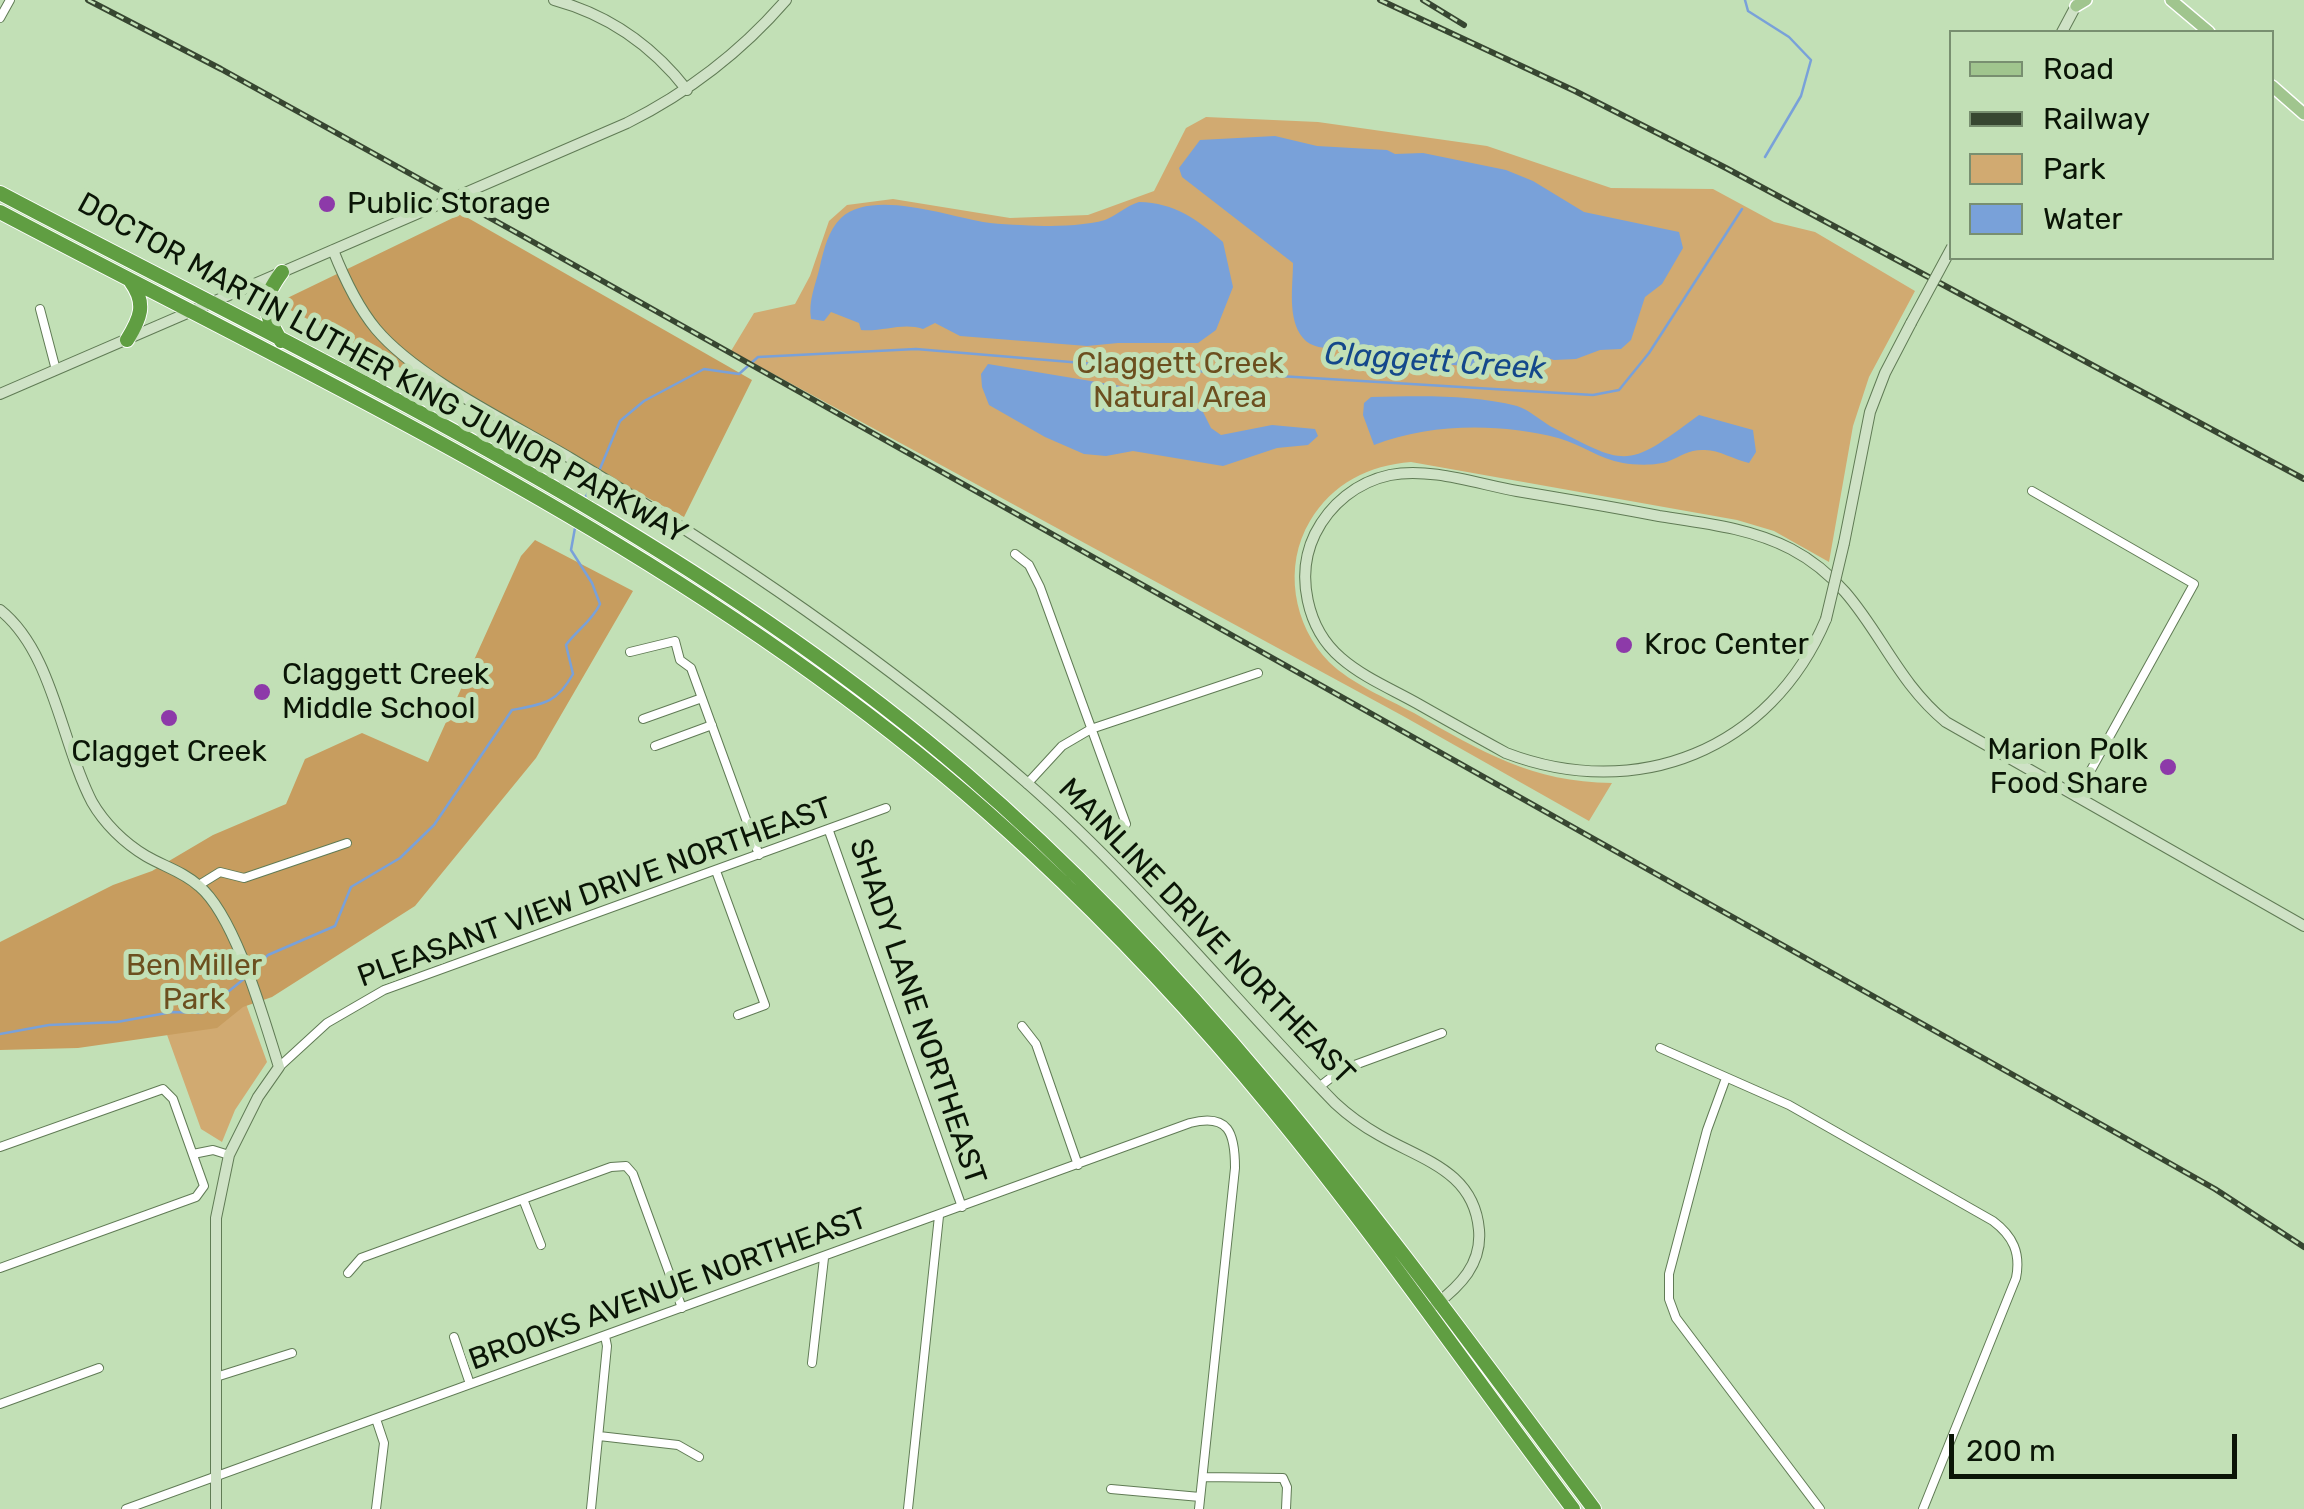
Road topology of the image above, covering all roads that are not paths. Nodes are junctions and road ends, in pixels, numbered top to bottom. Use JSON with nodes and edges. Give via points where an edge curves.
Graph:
{"nodes":[{"id":1,"x":10,"y":0,"type":"edge"},
{"id":2,"x":554,"y":0,"type":"edge"},
{"id":3,"x":786,"y":0,"type":"edge"},
{"id":4,"x":2170,"y":0,"type":"edge"},
{"id":5,"x":2081,"y":2,"type":"edge"},
{"id":6,"x":0,"y":18,"type":"edge"},
{"id":7,"x":2063,"y":30,"type":"edge"},
{"id":8,"x":2207,"y":30,"type":"edge"},
{"id":9,"x":2274,"y":88,"type":"edge"},
{"id":10,"x":687,"y":90,"type":"junction"},
{"id":11,"x":2304,"y":114,"type":"edge"},
{"id":12,"x":0,"y":193,"type":"edge"},
{"id":13,"x":0,"y":212,"type":"edge"},
{"id":14,"x":332,"y":250,"type":"junction"},
{"id":15,"x":1949,"y":253,"type":"edge"},
{"id":16,"x":282,"y":272,"type":"junction"},
{"id":17,"x":131,"y":281,"type":"junction"},
{"id":18,"x":208,"y":303,"type":"junction"},
{"id":19,"x":40,"y":309,"type":"dead end"},
{"id":20,"x":188,"y":312,"type":"junction"},
{"id":21,"x":126,"y":340,"type":"junction"},
{"id":22,"x":281,"y":342,"type":"junction"},
{"id":23,"x":56,"y":370,"type":"junction"},
{"id":24,"x":0,"y":394,"type":"edge"},
{"id":25,"x":2032,"y":490,"type":"dead end"},
{"id":26,"x":553,"y":496,"type":"junction"},
{"id":27,"x":608,"y":528,"type":"junction"},
{"id":28,"x":1016,"y":554,"type":"dead end"},
{"id":29,"x":1835,"y":581,"type":"edge"},
{"id":30,"x":1835,"y":581,"type":"edge"},
{"id":31,"x":1835,"y":581,"type":"edge"},
{"id":32,"x":1835,"y":581,"type":"edge"},
{"id":33,"x":0,"y":610,"type":"edge"},
{"id":34,"x":630,"y":652,"type":"dead end"},
{"id":35,"x":1258,"y":673,"type":"dead end"},
{"id":36,"x":702,"y":698,"type":"junction"},
{"id":37,"x":643,"y":719,"type":"dead end"},
{"id":38,"x":712,"y":725,"type":"junction"},
{"id":39,"x":1091,"y":729,"type":"junction"},
{"id":40,"x":655,"y":746,"type":"dead end"},
{"id":41,"x":1027,"y":784,"type":"junction"},
{"id":42,"x":2076,"y":798,"type":"junction"},
{"id":43,"x":886,"y":808,"type":"dead end"},
{"id":44,"x":1126,"y":824,"type":"dead end"},
{"id":45,"x":829,"y":831,"type":"junction"},
{"id":46,"x":347,"y":843,"type":"dead end"},
{"id":47,"x":760,"y":855,"type":"junction"},
{"id":48,"x":716,"y":871,"type":"junction"},
{"id":49,"x":199,"y":885,"type":"junction"},
{"id":50,"x":2304,"y":926,"type":"edge"},
{"id":51,"x":738,"y":1015,"type":"dead end"},
{"id":52,"x":1022,"y":1026,"type":"dead end"},
{"id":53,"x":1442,"y":1033,"type":"dead end"},
{"id":54,"x":1660,"y":1048,"type":"dead end"},
{"id":55,"x":278,"y":1067,"type":"junction"},
{"id":56,"x":1726,"y":1078,"type":"junction"},
{"id":57,"x":1319,"y":1086,"type":"junction"},
{"id":58,"x":0,"y":1147,"type":"edge"},
{"id":59,"x":193,"y":1154,"type":"junction"},
{"id":60,"x":230,"y":1155,"type":"junction"},
{"id":61,"x":1078,"y":1165,"type":"junction"},
{"id":62,"x":523,"y":1199,"type":"junction"},
{"id":63,"x":962,"y":1207,"type":"junction"},
{"id":64,"x":939,"y":1216,"type":"junction"},
{"id":65,"x":541,"y":1245,"type":"dead end"},
{"id":66,"x":824,"y":1258,"type":"junction"},
{"id":67,"x":0,"y":1268,"type":"edge"},
{"id":68,"x":348,"y":1273,"type":"dead end"},
{"id":69,"x":1439,"y":1302,"type":"junction"},
{"id":70,"x":682,"y":1308,"type":"junction"},
{"id":71,"x":1426,"y":1312,"type":"junction"},
{"id":72,"x":606,"y":1336,"type":"junction"},
{"id":73,"x":454,"y":1337,"type":"dead end"},
{"id":74,"x":292,"y":1353,"type":"dead end"},
{"id":75,"x":812,"y":1363,"type":"dead end"},
{"id":76,"x":99,"y":1368,"type":"dead end"},
{"id":77,"x":216,"y":1378,"type":"junction"},
{"id":78,"x":470,"y":1384,"type":"junction"},
{"id":79,"x":0,"y":1404,"type":"edge"},
{"id":80,"x":376,"y":1419,"type":"junction"},
{"id":81,"x":599,"y":1436,"type":"junction"},
{"id":82,"x":699,"y":1456,"type":"dead end"},
{"id":83,"x":1203,"y":1476,"type":"junction"},
{"id":84,"x":216,"y":1477,"type":"junction"},
{"id":85,"x":1110,"y":1489,"type":"dead end"},
{"id":86,"x":1200,"y":1497,"type":"junction"},
{"id":87,"x":126,"y":1509,"type":"edge"},
{"id":88,"x":216,"y":1509,"type":"edge"},
{"id":89,"x":376,"y":1509,"type":"edge"},
{"id":90,"x":591,"y":1509,"type":"edge"},
{"id":91,"x":908,"y":1509,"type":"edge"},
{"id":92,"x":1199,"y":1509,"type":"edge"},
{"id":93,"x":1286,"y":1509,"type":"edge"},
{"id":94,"x":1573,"y":1509,"type":"edge"},
{"id":95,"x":1594,"y":1509,"type":"edge"},
{"id":96,"x":1820,"y":1509,"type":"edge"},
{"id":97,"x":1924,"y":1509,"type":"edge"}],
"edges":[{"from":1,"to":6,"type":"street"},
{"from":2,"to":10,"type":"street","via":[[630,33]]},
{"from":3,"to":10,"type":"street"},
{"from":4,"to":8,"type":"main road"},
{"from":5,"to":7,"type":"street"},
{"from":9,"to":11,"type":"main road"},
{"from":10,"to":14,"type":"street","via":[[598,137]]},
{"from":12,"to":18,"type":"highway","name":"DOCTOR MARTIN LUTHER KING JUNIOR PARKWAY"},
{"from":13,"to":17,"type":"highway","name":"DOCTOR MARTIN LUTHER KING JUNIOR PARKWAY"},
{"from":14,"to":16,"type":"street"},
{"from":14,"to":41,"type":"street","name":"MAINLINE DRIVE NORTHEAST","via":[[357,302],[391,346],[830,626]]},
{"from":15,"to":29,"type":"street","bridge":true,"via":[[1870,412]]},
{"from":16,"to":18,"type":"street"},
{"from":16,"to":22,"type":"highway","via":[[265,302]]},
{"from":17,"to":20,"type":"highway","name":"DOCTOR MARTIN LUTHER KING JUNIOR PARKWAY"},
{"from":17,"to":21,"type":"highway","via":[[142,305]]},
{"from":18,"to":20,"type":"street"},
{"from":18,"to":22,"type":"highway","name":"DOCTOR MARTIN LUTHER KING JUNIOR PARKWAY"},
{"from":19,"to":23,"type":"street"},
{"from":20,"to":21,"type":"street"},
{"from":20,"to":26,"type":"highway","name":"DOCTOR MARTIN LUTHER KING JUNIOR PARKWAY"},
{"from":21,"to":23,"type":"street"},
{"from":22,"to":26,"type":"highway","name":"DOCTOR MARTIN LUTHER KING JUNIOR PARKWAY"},
{"from":23,"to":24,"type":"street"},
{"from":25,"to":42,"type":"street","via":[[2194,584]]},
{"from":26,"to":27,"type":"highway","name":"DOCTOR MARTIN LUTHER KING JUNIOR PARKWAY"},
{"from":27,"to":69,"type":"highway","name":"DOCTOR MARTIN LUTHER KING JUNIOR PARKWAY","via":[[725,592],[832,667],[1050,849],[1236,1043]]},
{"from":27,"to":71,"type":"highway","name":"DOCTOR MARTIN LUTHER KING JUNIOR PARKWAY","via":[[833,686],[1028,849],[1208,1034]]},
{"from":28,"to":39,"type":"street","via":[[1035,575]]},
{"from":30,"to":31,"type":"street","bridge":true,"via":[[1826,619],[1794,677],[1742,728],[1671,762],[1592,772],[1506,752],[1341,658],[1316,627],[1305,570],[1324,519],[1353,490],[1395,474],[1722,527],[1772,541]]},
{"from":32,"to":42,"type":"street","bridge":true,"via":[[1865,614],[1910,688],[1946,722]]},
{"from":33,"to":49,"type":"street","via":[[34,651],[102,817],[145,856]]},
{"from":34,"to":36,"type":"street","via":[[673,639]]},
{"from":35,"to":39,"type":"street"},
{"from":36,"to":37,"type":"street"},
{"from":36,"to":38,"type":"street"},
{"from":38,"to":40,"type":"street"},
{"from":38,"to":47,"type":"street"},
{"from":39,"to":41,"type":"street","via":[[1062,746]]},
{"from":39,"to":44,"type":"street"},
{"from":41,"to":57,"type":"street","name":"MAINLINE DRIVE NORTHEAST","via":[[1175,928]]},
{"from":42,"to":50,"type":"street"},
{"from":43,"to":45,"type":"street","name":"PLEASANT VIEW DRIVE NORTHEAST"},
{"from":45,"to":47,"type":"street","name":"PLEASANT VIEW DRIVE NORTHEAST"},
{"from":45,"to":63,"type":"street","name":"SHADY LANE NORTHEAST"},
{"from":46,"to":49,"type":"street","via":[[248,878],[220,872]]},
{"from":47,"to":48,"type":"street","name":"PLEASANT VIEW DRIVE NORTHEAST"},
{"from":48,"to":51,"type":"street","via":[[765,1005]]},
{"from":48,"to":55,"type":"street","name":"PLEASANT VIEW DRIVE NORTHEAST","via":[[384,990],[327,1023]]},
{"from":49,"to":55,"type":"street","via":[[236,945]]},
{"from":52,"to":61,"type":"street","via":[[1036,1044]]},
{"from":53,"to":57,"type":"street","via":[[1341,1070]]},
{"from":54,"to":56,"type":"street"},
{"from":55,"to":60,"type":"street"},
{"from":56,"to":96,"type":"street","via":[[1669,1274],[1669,1299],[1676,1318]]},
{"from":56,"to":97,"type":"street","via":[[1812,1118],[1994,1221],[2012,1238],[2016,1278]]},
{"from":57,"to":69,"type":"street","name":"MAINLINE DRIVE NORTHEAST","via":[[1355,1121],[1454,1176],[1472,1200],[1476,1256],[1470,1272]]},
{"from":58,"to":59,"type":"street","via":[[166,1090]]},
{"from":59,"to":60,"type":"street"},
{"from":59,"to":67,"type":"street","via":[[204,1181],[196,1197]]},
{"from":60,"to":77,"type":"street","via":[[216,1218]]},
{"from":61,"to":63,"type":"street","name":"BROOKS AVENUE NORTHEAST"},
{"from":61,"to":83,"type":"street","name":"BROOKS AVENUE NORTHEAST","via":[[1195,1122],[1214,1120],[1234,1140]]},
{"from":62,"to":65,"type":"street"},
{"from":62,"to":68,"type":"street","via":[[361,1258]]},
{"from":62,"to":70,"type":"street","via":[[626,1166]]},
{"from":63,"to":64,"type":"street","name":"BROOKS AVENUE NORTHEAST"},
{"from":64,"to":66,"type":"street","name":"BROOKS AVENUE NORTHEAST"},
{"from":64,"to":91,"type":"street","name":"SHADY LANE NORTHEAST"},
{"from":66,"to":70,"type":"street","name":"BROOKS AVENUE NORTHEAST"},
{"from":66,"to":75,"type":"street"},
{"from":69,"to":71,"type":"street","name":"MAINLINE DRIVE NORTHEAST"},
{"from":69,"to":95,"type":"highway","name":"DOCTOR MARTIN LUTHER KING JUNIOR PARKWAY"},
{"from":70,"to":72,"type":"street","name":"BROOKS AVENUE NORTHEAST"},
{"from":71,"to":94,"type":"highway","name":"DOCTOR MARTIN LUTHER KING JUNIOR PARKWAY"},
{"from":72,"to":78,"type":"street","name":"BROOKS AVENUE NORTHEAST"},
{"from":72,"to":81,"type":"street"},
{"from":73,"to":78,"type":"street"},
{"from":74,"to":77,"type":"street"},
{"from":76,"to":79,"type":"street"},
{"from":77,"to":84,"type":"street"},
{"from":78,"to":80,"type":"street","name":"BROOKS AVENUE NORTHEAST"},
{"from":80,"to":84,"type":"street","name":"BROOKS AVENUE NORTHEAST"},
{"from":80,"to":89,"type":"street","via":[[384,1443]]},
{"from":81,"to":82,"type":"street","via":[[678,1445]]},
{"from":81,"to":90,"type":"street"},
{"from":83,"to":86,"type":"street"},
{"from":83,"to":93,"type":"street","via":[[1283,1478]]},
{"from":84,"to":87,"type":"street","name":"BROOKS AVENUE NORTHEAST"},
{"from":84,"to":88,"type":"street"},
{"from":85,"to":86,"type":"street"},
{"from":86,"to":92,"type":"street"}]}
